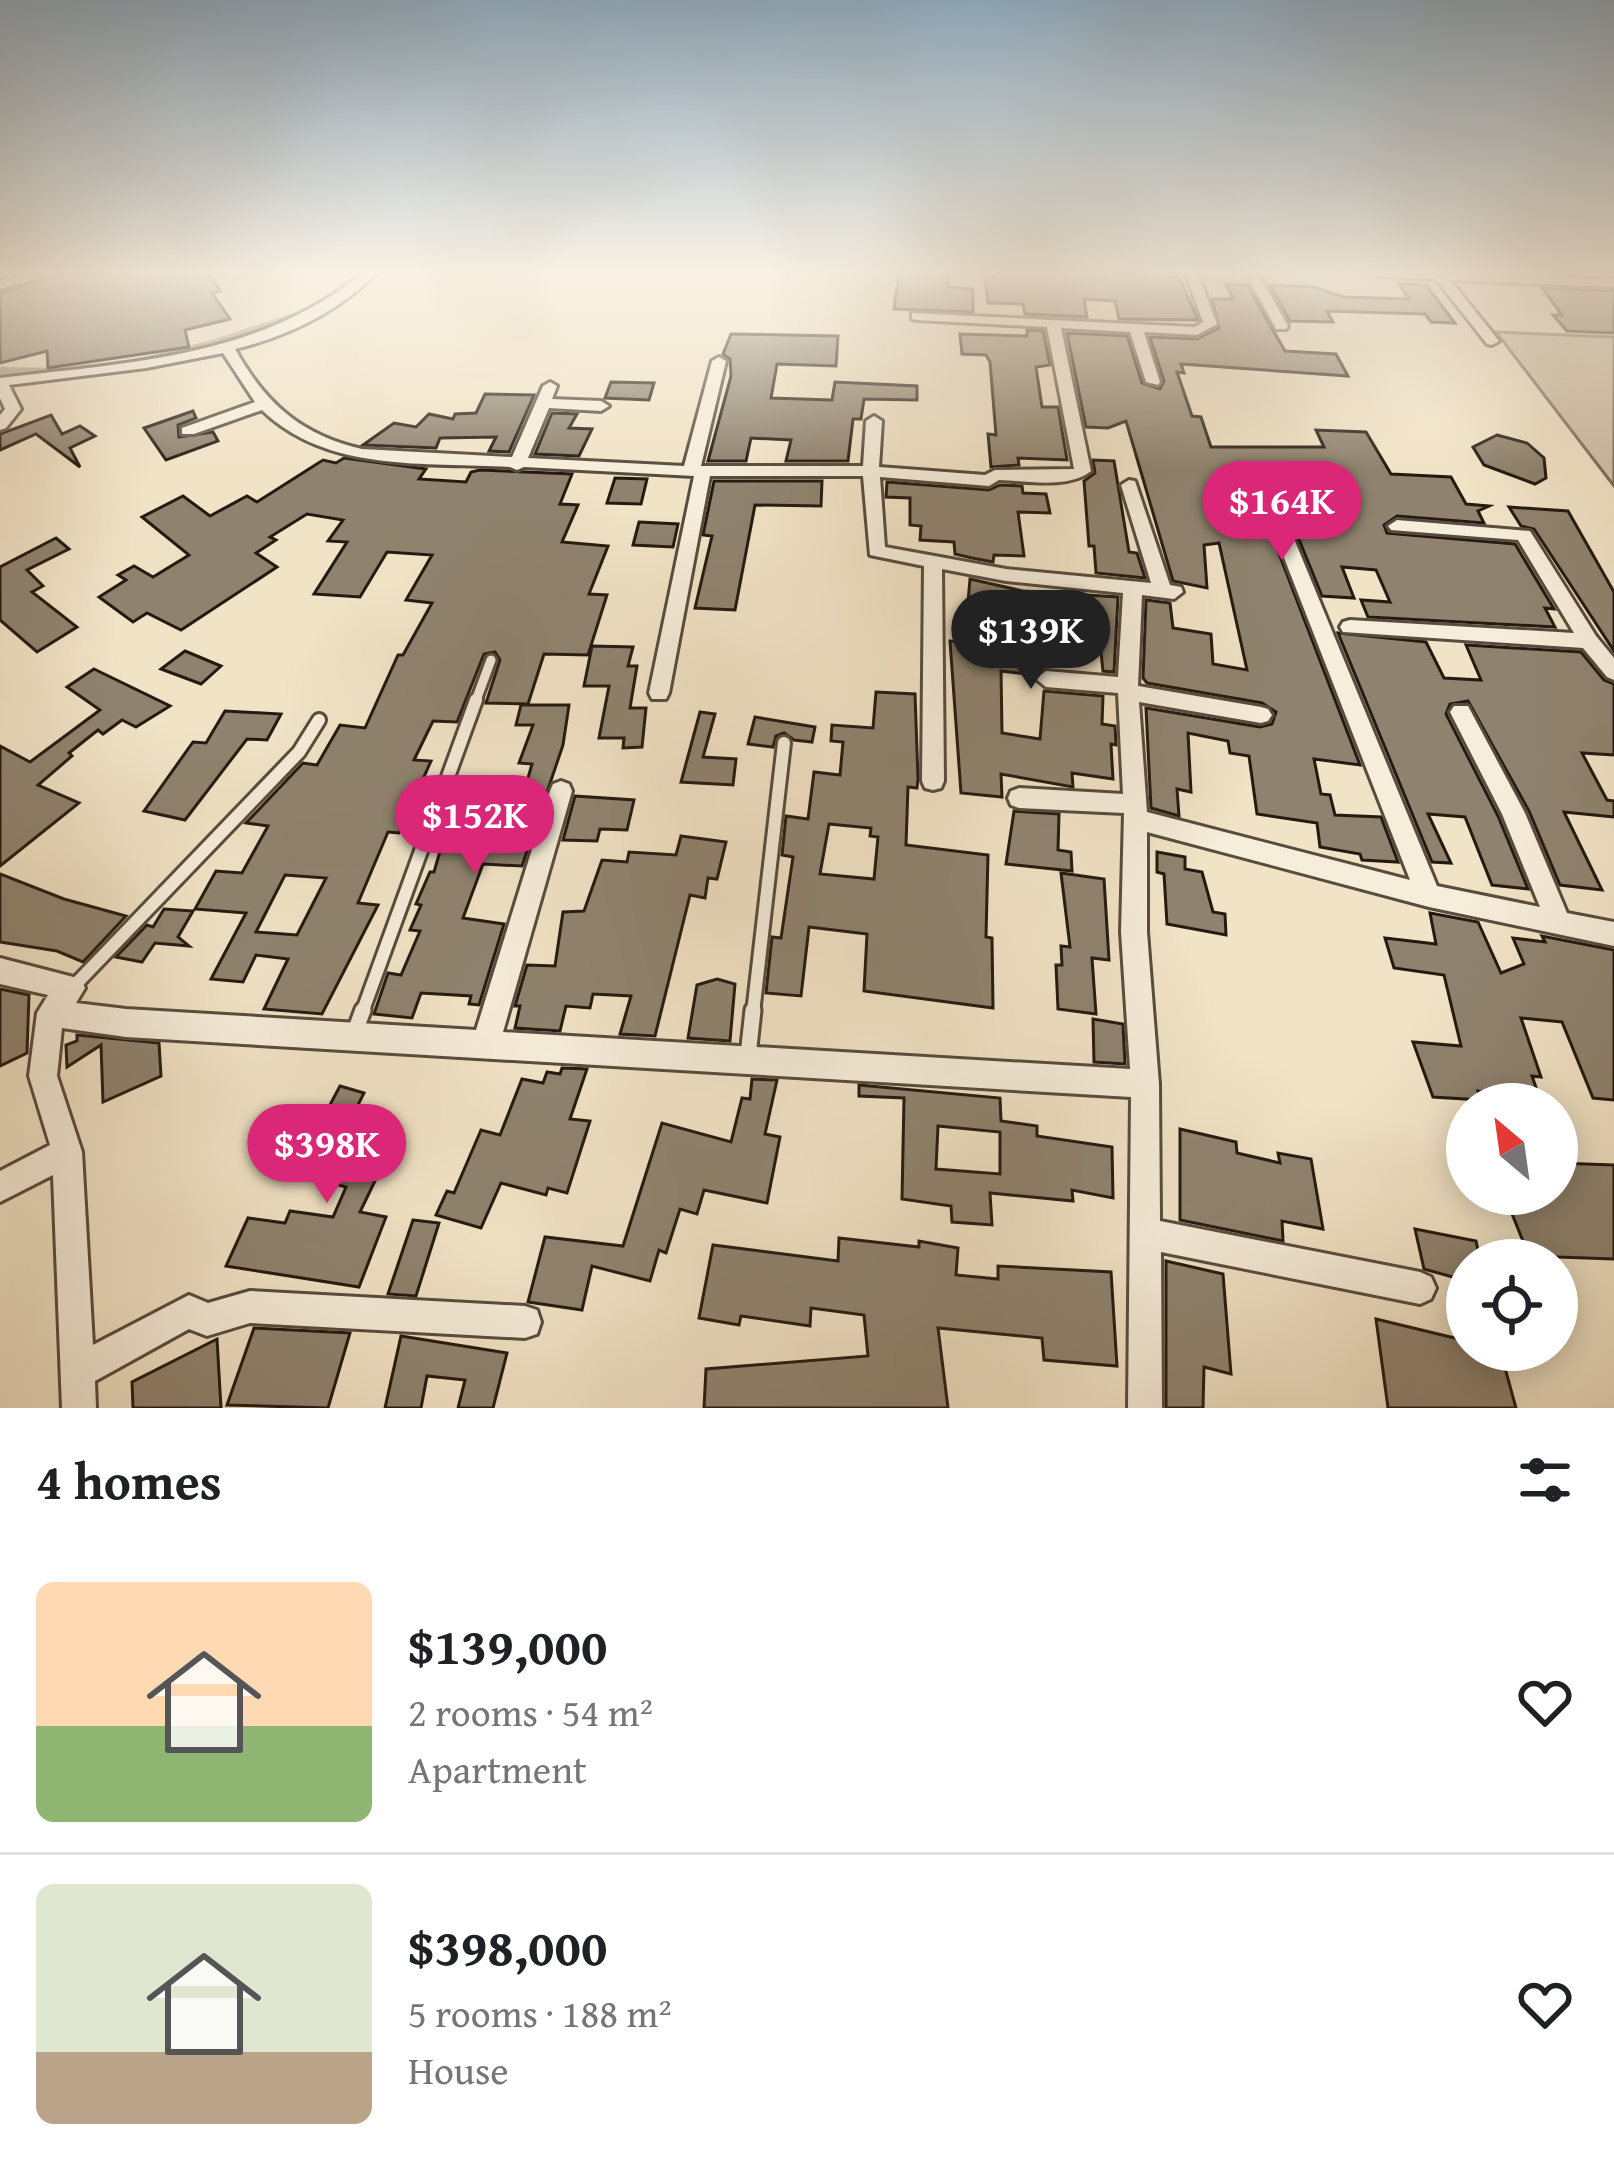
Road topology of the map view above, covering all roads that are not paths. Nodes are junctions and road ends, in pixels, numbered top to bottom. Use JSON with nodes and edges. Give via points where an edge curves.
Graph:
{"nodes":[{"id":1,"x":251,"y":338,"type":"edge"},
{"id":2,"x":1056,"y":338,"type":"edge"},
{"id":3,"x":1139,"y":338,"type":"edge"},
{"id":4,"x":1490,"y":338,"type":"edge"},
{"id":5,"x":1492,"y":341,"type":"dead end"},
{"id":6,"x":227,"y":347,"type":"junction"},
{"id":7,"x":718,"y":361,"type":"dead end"},
{"id":8,"x":1153,"y":382,"type":"dead end"},
{"id":9,"x":266,"y":404,"type":"junction"},
{"id":10,"x":602,"y":406,"type":"dead end"},
{"id":11,"x":874,"y":422,"type":"dead end"},
{"id":12,"x":0,"y":425,"type":"edge"},
{"id":13,"x":188,"y":431,"type":"dead end"},
{"id":14,"x":517,"y":465,"type":"junction"},
{"id":15,"x":697,"y":471,"type":"junction"},
{"id":16,"x":872,"y":471,"type":"junction"},
{"id":17,"x":1129,"y":485,"type":"dead end"},
{"id":18,"x":1270,"y":499,"type":"dead end"},
{"id":19,"x":1396,"y":526,"type":"dead end"},
{"id":20,"x":933,"y":564,"type":"junction"},
{"id":21,"x":1133,"y":588,"type":"junction"},
{"id":22,"x":1350,"y":628,"type":"dead end"},
{"id":23,"x":1589,"y":641,"type":"junction"},
{"id":24,"x":491,"y":660,"type":"dead end"},
{"id":25,"x":1614,"y":672,"type":"edge"},
{"id":26,"x":1046,"y":680,"type":"dead end"},
{"id":27,"x":1128,"y":689,"type":"junction"},
{"id":28,"x":659,"y":693,"type":"dead end"},
{"id":29,"x":1461,"y":712,"type":"dead end"},
{"id":30,"x":1261,"y":715,"type":"dead end"},
{"id":31,"x":319,"y":720,"type":"dead end"},
{"id":32,"x":784,"y":743,"type":"dead end"},
{"id":33,"x":933,"y":782,"type":"dead end"},
{"id":34,"x":561,"y":791,"type":"dead end"},
{"id":35,"x":1019,"y":798,"type":"dead end"},
{"id":36,"x":1135,"y":811,"type":"junction"},
{"id":37,"x":1429,"y":896,"type":"junction"},
{"id":38,"x":1559,"y":923,"type":"junction"},
{"id":39,"x":1614,"y":934,"type":"edge"},
{"id":40,"x":0,"y":971,"type":"edge"},
{"id":41,"x":72,"y":988,"type":"junction"},
{"id":42,"x":50,"y":1013,"type":"junction"},
{"id":43,"x":353,"y":1037,"type":"junction"},
{"id":44,"x":485,"y":1046,"type":"junction"},
{"id":45,"x":748,"y":1059,"type":"junction"},
{"id":46,"x":1145,"y":1084,"type":"junction"},
{"id":47,"x":67,"y":1152,"type":"junction"},
{"id":48,"x":0,"y":1187,"type":"edge"},
{"id":49,"x":1145,"y":1233,"type":"junction"},
{"id":50,"x":1420,"y":1288,"type":"dead end"},
{"id":51,"x":525,"y":1322,"type":"dead end"},
{"id":52,"x":77,"y":1372,"type":"junction"},
{"id":53,"x":79,"y":1408,"type":"edge"},
{"id":54,"x":1145,"y":1408,"type":"edge"}],
"edges":[{"from":1,"to":6,"type":"street"},
{"from":2,"to":16,"type":"street","via":[[1083,471],[989,481]]},
{"from":3,"to":8,"type":"street"},
{"from":4,"to":5,"type":"street"},
{"from":6,"to":9,"type":"street","via":[[249,391]]},
{"from":6,"to":12,"type":"street","via":[[94,374],[0,382],[14,409]]},
{"from":7,"to":15,"type":"street"},
{"from":9,"to":13,"type":"street"},
{"from":9,"to":14,"type":"street","via":[[325,447]]},
{"from":10,"to":14,"type":"street","via":[[546,394]]},
{"from":11,"to":16,"type":"street"},
{"from":14,"to":15,"type":"street"},
{"from":15,"to":16,"type":"street"},
{"from":15,"to":28,"type":"street"},
{"from":16,"to":20,"type":"street","via":[[876,551]]},
{"from":17,"to":21,"type":"street","via":[[1168,592]]},
{"from":18,"to":37,"type":"street"},
{"from":19,"to":23,"type":"street","via":[[1524,535]]},
{"from":20,"to":21,"type":"street"},
{"from":20,"to":33,"type":"street"},
{"from":21,"to":27,"type":"street"},
{"from":22,"to":23,"type":"street"},
{"from":23,"to":25,"type":"street"},
{"from":24,"to":43,"type":"lane"},
{"from":26,"to":27,"type":"street"},
{"from":27,"to":30,"type":"street"},
{"from":27,"to":36,"type":"street"},
{"from":29,"to":38,"type":"street"},
{"from":31,"to":41,"type":"lane","via":[[299,752]]},
{"from":32,"to":45,"type":"lane"},
{"from":34,"to":44,"type":"street"},
{"from":35,"to":36,"type":"street"},
{"from":36,"to":37,"type":"street"},
{"from":36,"to":46,"type":"street"},
{"from":37,"to":38,"type":"street"},
{"from":38,"to":39,"type":"street"},
{"from":40,"to":41,"type":"street"},
{"from":41,"to":42,"type":"street"},
{"from":42,"to":43,"type":"street"},
{"from":42,"to":47,"type":"street","via":[[43,1076]]},
{"from":43,"to":44,"type":"street"},
{"from":44,"to":45,"type":"street"},
{"from":45,"to":46,"type":"street"},
{"from":46,"to":49,"type":"street"},
{"from":47,"to":48,"type":"street"},
{"from":47,"to":52,"type":"street"},
{"from":49,"to":50,"type":"street"},
{"from":49,"to":54,"type":"street"},
{"from":51,"to":52,"type":"street","via":[[250,1307],[207,1320],[189,1311]]},
{"from":52,"to":53,"type":"street"}]}
